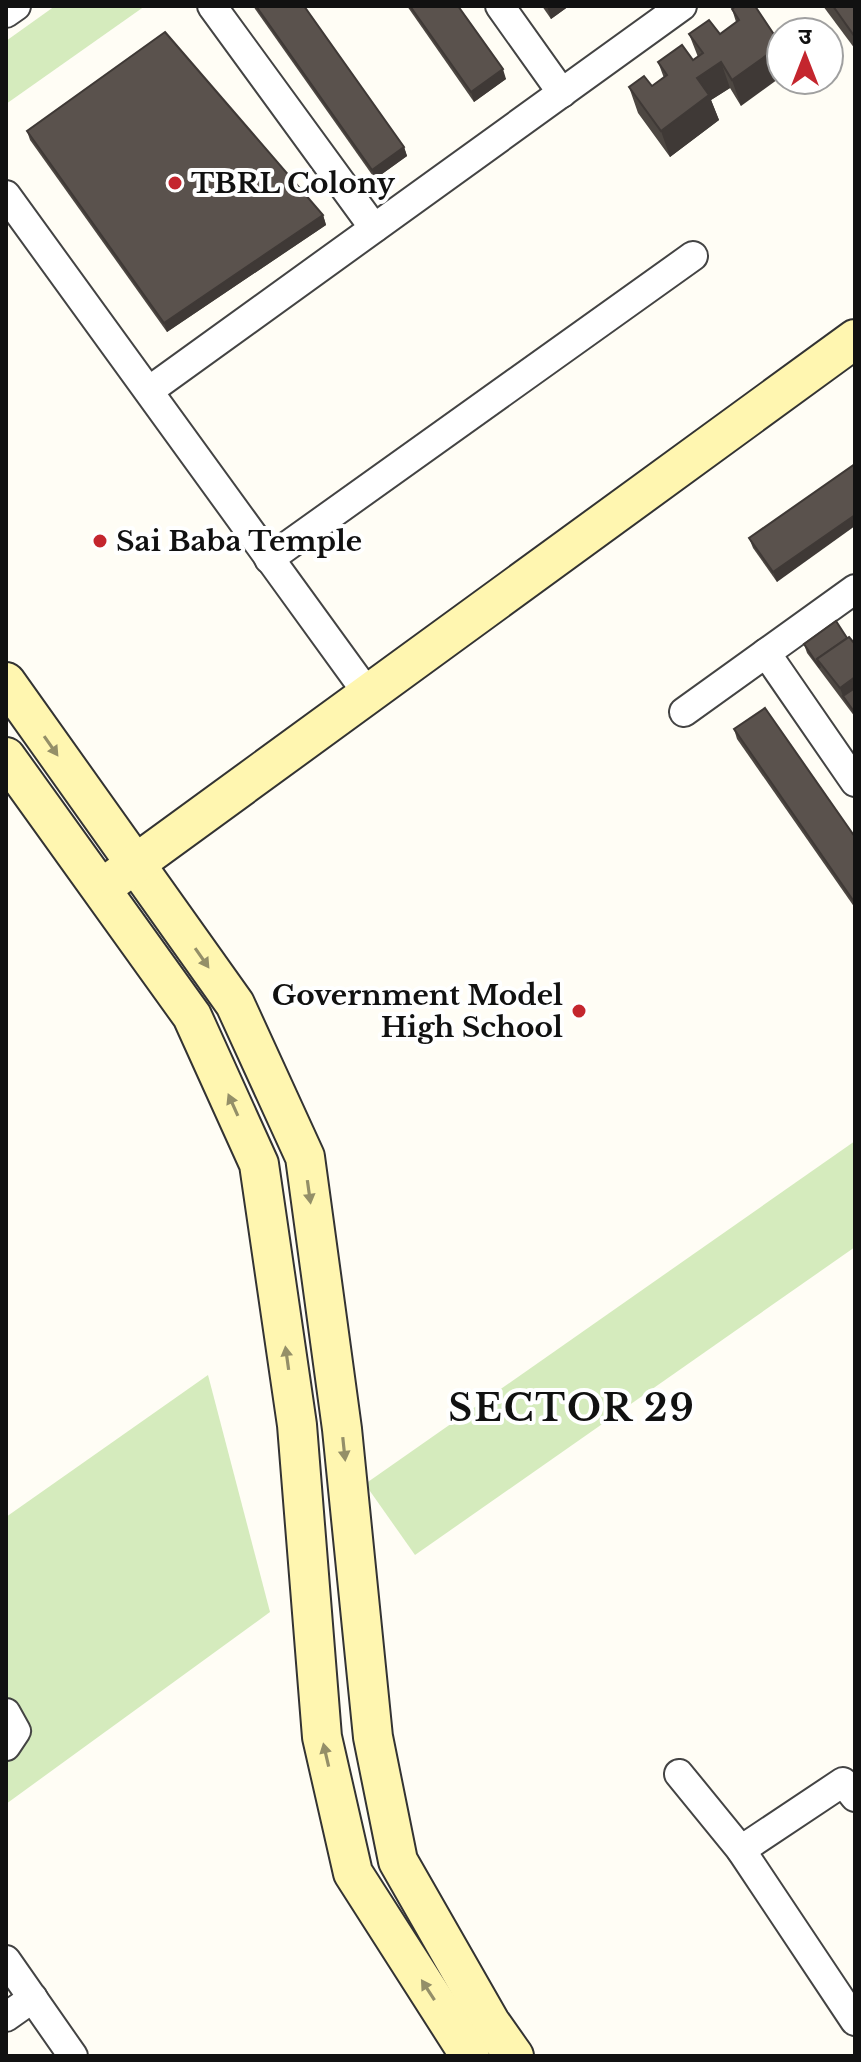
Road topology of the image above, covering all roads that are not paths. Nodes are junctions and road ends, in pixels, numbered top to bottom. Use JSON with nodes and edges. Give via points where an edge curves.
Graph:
{"nodes":[{"id":1,"x":16,"y":6,"type":"edge"},
{"id":2,"x":212,"y":6,"type":"edge"},
{"id":3,"x":500,"y":6,"type":"edge"},
{"id":4,"x":682,"y":6,"type":"edge"},
{"id":5,"x":6,"y":13,"type":"edge"},
{"id":6,"x":562,"y":93,"type":"junction"},
{"id":7,"x":6,"y":195,"type":"edge"},
{"id":8,"x":374,"y":228,"type":"junction"},
{"id":9,"x":693,"y":256,"type":"dead end"},
{"id":10,"x":855,"y":339,"type":"edge"},
{"id":11,"x":150,"y":390,"type":"junction"},
{"id":12,"x":269,"y":559,"type":"junction"},
{"id":13,"x":855,"y":589,"type":"edge"},
{"id":14,"x":766,"y":653,"type":"junction"},
{"id":15,"x":6,"y":682,"type":"edge"},
{"id":16,"x":368,"y":694,"type":"junction"},
{"id":17,"x":684,"y":712,"type":"dead end"},
{"id":18,"x":6,"y":757,"type":"edge"},
{"id":19,"x":855,"y":782,"type":"edge"},
{"id":20,"x":135,"y":864,"type":"junction"},
{"id":21,"x":101,"y":889,"type":"junction"},
{"id":22,"x":6,"y":1713,"type":"edge"},
{"id":23,"x":6,"y":1746,"type":"edge"},
{"id":24,"x":679,"y":1774,"type":"dead end"},
{"id":25,"x":855,"y":1797,"type":"edge"},
{"id":26,"x":741,"y":1850,"type":"junction"},
{"id":27,"x":6,"y":1960,"type":"edge"},
{"id":28,"x":33,"y":1998,"type":"junction"},
{"id":29,"x":6,"y":2017,"type":"edge"},
{"id":30,"x":854,"y":2018,"type":"edge"},
{"id":31,"x":73,"y":2056,"type":"edge"},
{"id":32,"x":470,"y":2056,"type":"edge"},
{"id":33,"x":514,"y":2056,"type":"edge"}],
"edges":[{"from":1,"to":5,"type":"street"},
{"from":2,"to":8,"type":"street"},
{"from":3,"to":6,"type":"street"},
{"from":4,"to":6,"type":"street"},
{"from":6,"to":8,"type":"street"},
{"from":7,"to":11,"type":"street"},
{"from":8,"to":11,"type":"street"},
{"from":9,"to":12,"type":"street"},
{"from":10,"to":16,"type":"street"},
{"from":11,"to":12,"type":"street"},
{"from":12,"to":16,"type":"street"},
{"from":13,"to":14,"type":"street"},
{"from":14,"to":17,"type":"street"},
{"from":14,"to":19,"type":"street"},
{"from":15,"to":20,"type":"street","one_way":true},
{"from":16,"to":20,"type":"street"},
{"from":18,"to":21,"type":"street"},
{"from":20,"to":21,"type":"street"},
{"from":20,"to":33,"type":"street","one_way":true,"via":[[235,1004],[305,1157],[342,1429],[373,1737],[398,1861]]},
{"from":32,"to":21,"type":"street","one_way":true,"via":[[353,1873],[322,1737],[297,1425],[259,1164],[192,1016]]},
{"from":22,"to":23,"type":"street","via":[[16,1731]]},
{"from":24,"to":26,"type":"street"},
{"from":25,"to":26,"type":"street","via":[[843,1782]]},
{"from":26,"to":30,"type":"street"},
{"from":27,"to":28,"type":"street"},
{"from":28,"to":29,"type":"street"},
{"from":28,"to":31,"type":"street"}]}
